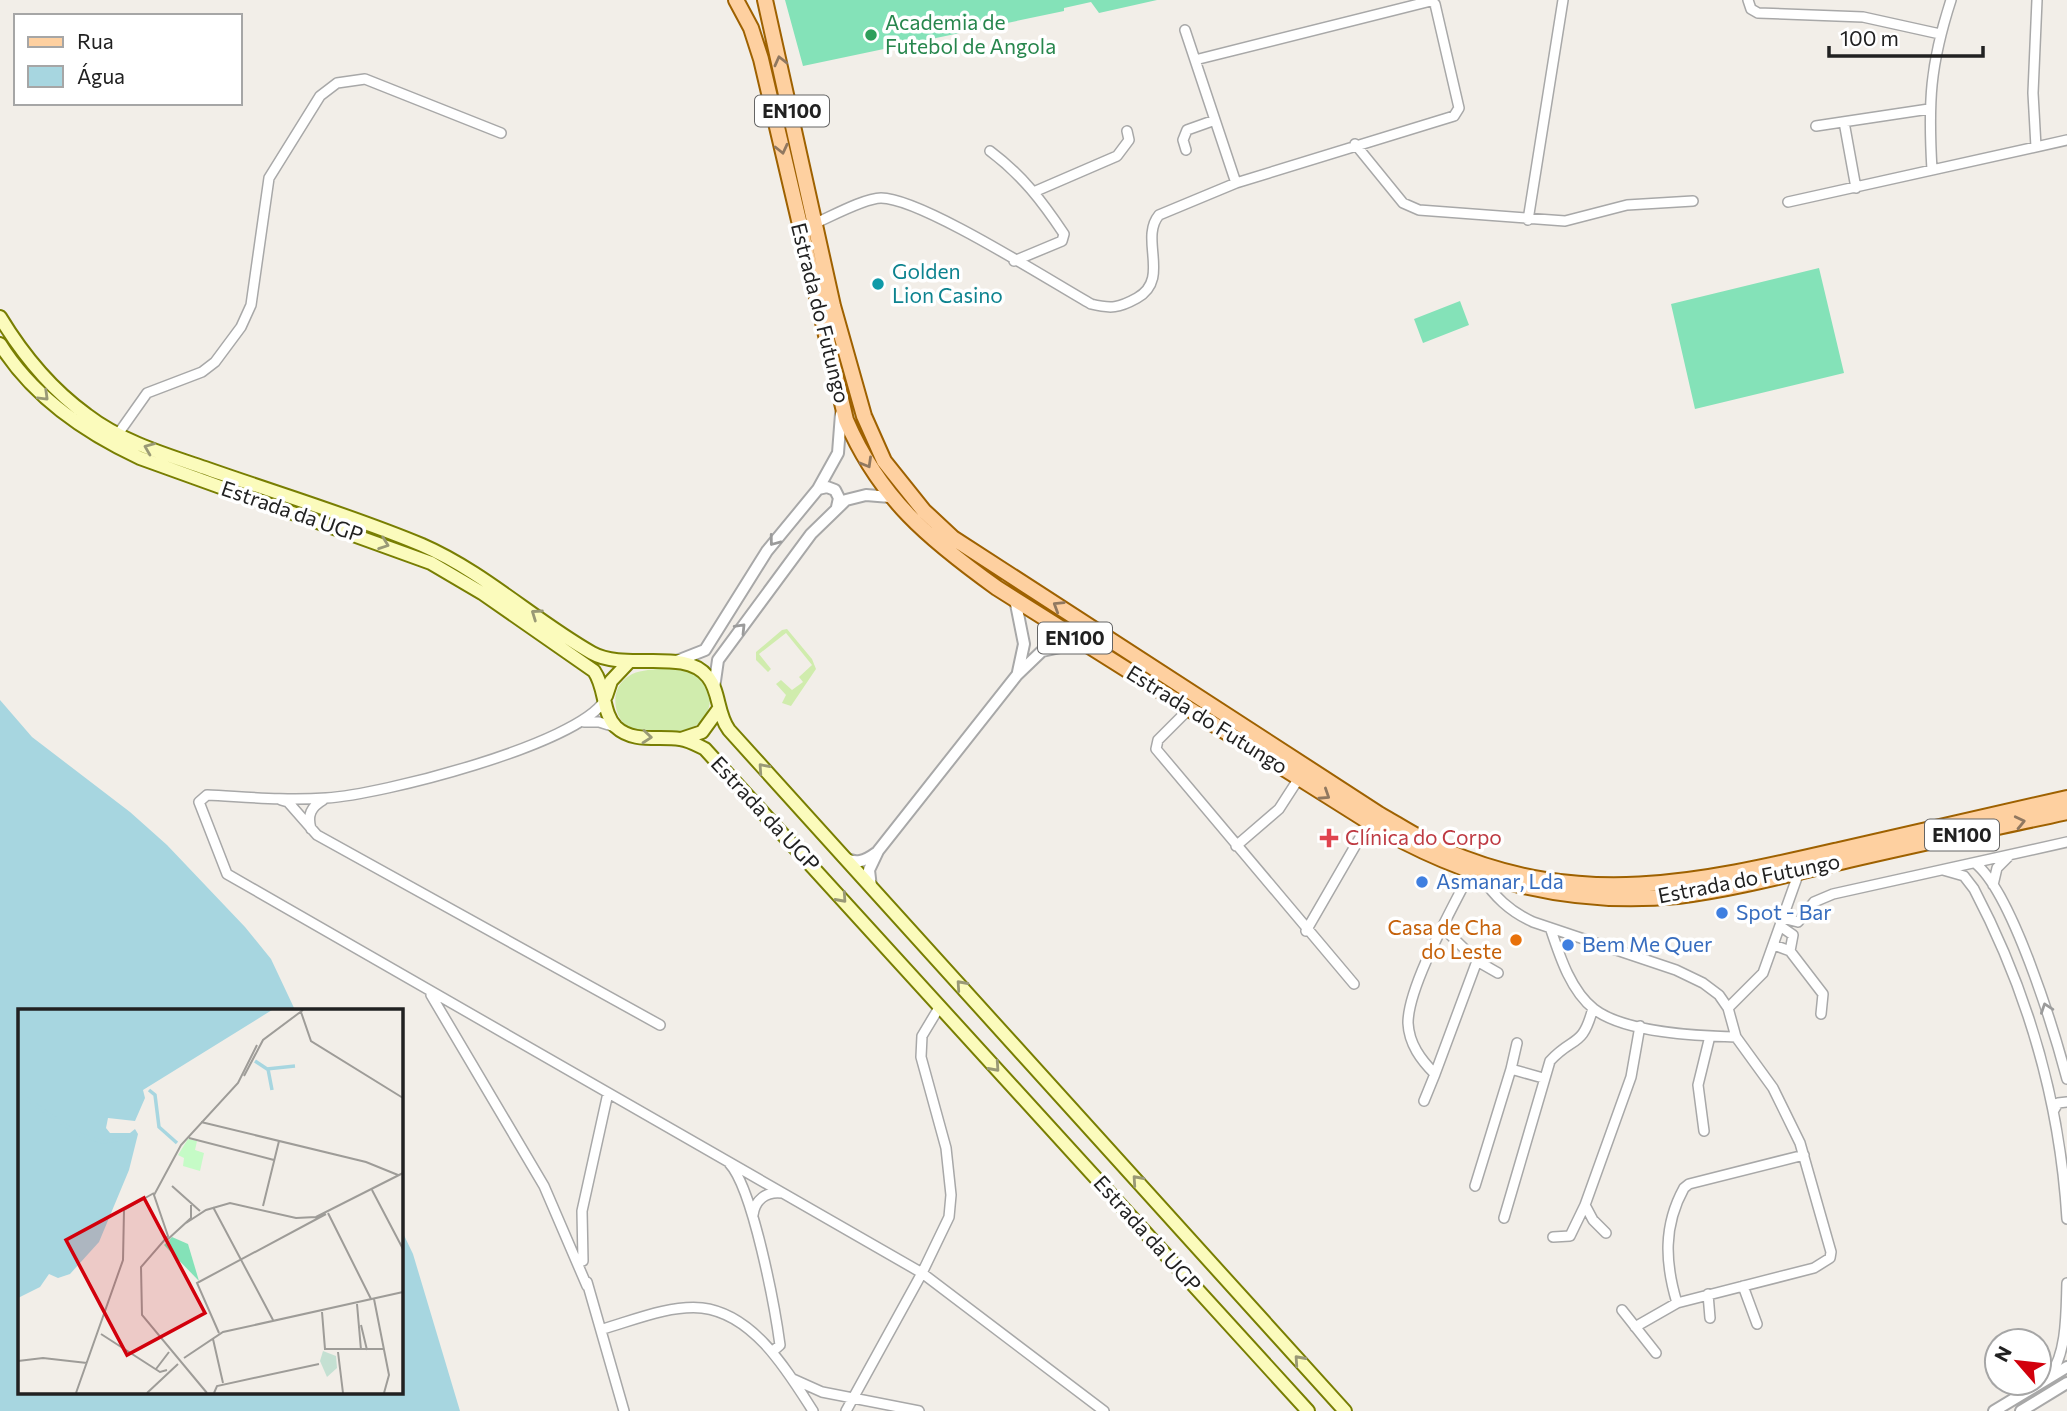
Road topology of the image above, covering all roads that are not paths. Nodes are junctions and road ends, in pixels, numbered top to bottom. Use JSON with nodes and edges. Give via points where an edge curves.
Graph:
{"nodes":[{"id":1,"x":736,"y":0,"type":"edge"},
{"id":2,"x":765,"y":0,"type":"edge"},
{"id":3,"x":1563,"y":0,"type":"edge"},
{"id":4,"x":1748,"y":0,"type":"edge"},
{"id":5,"x":1951,"y":0,"type":"edge"},
{"id":6,"x":2038,"y":0,"type":"edge"},
{"id":7,"x":1185,"y":30,"type":"dead end"},
{"id":8,"x":1940,"y":34,"type":"junction"},
{"id":9,"x":1195,"y":60,"type":"junction"},
{"id":10,"x":1929,"y":109,"type":"junction"},
{"id":11,"x":1216,"y":120,"type":"junction"},
{"id":12,"x":1844,"y":122,"type":"junction"},
{"id":13,"x":1816,"y":126,"type":"dead end"},
{"id":14,"x":1127,"y":131,"type":"dead end"},
{"id":15,"x":501,"y":133,"type":"dead end"},
{"id":16,"x":2067,"y":139,"type":"edge"},
{"id":17,"x":1355,"y":144,"type":"junction"},
{"id":18,"x":2036,"y":147,"type":"junction"},
{"id":19,"x":1186,"y":150,"type":"dead end"},
{"id":20,"x":990,"y":151,"type":"dead end"},
{"id":21,"x":1932,"y":170,"type":"junction"},
{"id":22,"x":1236,"y":183,"type":"junction"},
{"id":23,"x":1856,"y":188,"type":"junction"},
{"id":24,"x":1036,"y":191,"type":"junction"},
{"id":25,"x":1693,"y":201,"type":"dead end"},
{"id":26,"x":1788,"y":202,"type":"dead end"},
{"id":27,"x":1528,"y":220,"type":"junction"},
{"id":28,"x":816,"y":223,"type":"junction"},
{"id":29,"x":1014,"y":261,"type":"junction"},
{"id":30,"x":0,"y":317,"type":"edge"},
{"id":31,"x":0,"y":344,"type":"edge"},
{"id":32,"x":837,"y":390,"type":"junction"},
{"id":33,"x":118,"y":434,"type":"junction"},
{"id":34,"x":818,"y":489,"type":"junction"},
{"id":35,"x":890,"y":497,"type":"junction"},
{"id":36,"x":837,"y":507,"type":"junction"},
{"id":37,"x":1015,"y":599,"type":"junction"},
{"id":38,"x":1083,"y":642,"type":"junction"},
{"id":39,"x":677,"y":661,"type":"junction"},
{"id":40,"x":628,"y":663,"type":"junction"},
{"id":41,"x":1017,"y":675,"type":"junction"},
{"id":42,"x":714,"y":688,"type":"junction"},
{"id":43,"x":605,"y":699,"type":"junction"},
{"id":44,"x":1189,"y":709,"type":"junction"},
{"id":45,"x":718,"y":710,"type":"junction"},
{"id":46,"x":582,"y":722,"type":"junction"},
{"id":47,"x":616,"y":727,"type":"junction"},
{"id":48,"x":680,"y":739,"type":"junction"},
{"id":49,"x":1299,"y":778,"type":"junction"},
{"id":50,"x":2067,"y":797,"type":"edge"},
{"id":51,"x":276,"y":798,"type":"junction"},
{"id":52,"x":325,"y":798,"type":"junction"},
{"id":53,"x":2067,"y":812,"type":"edge"},
{"id":54,"x":1369,"y":822,"type":"junction"},
{"id":55,"x":312,"y":830,"type":"junction"},
{"id":56,"x":2067,"y":842,"type":"edge"},
{"id":57,"x":1236,"y":846,"type":"junction"},
{"id":58,"x":878,"y":851,"type":"junction"},
{"id":59,"x":2011,"y":855,"type":"junction"},
{"id":60,"x":842,"y":856,"type":"junction"},
{"id":61,"x":1975,"y":863,"type":"junction"},
{"id":62,"x":1943,"y":870,"type":"junction"},
{"id":63,"x":1799,"y":872,"type":"junction"},
{"id":64,"x":1475,"y":874,"type":"junction"},
{"id":65,"x":1993,"y":885,"type":"junction"},
{"id":66,"x":871,"y":887,"type":"junction"},
{"id":67,"x":1974,"y":890,"type":"junction"},
{"id":68,"x":1781,"y":922,"type":"junction"},
{"id":69,"x":1441,"y":927,"type":"junction"},
{"id":70,"x":1551,"y":930,"type":"junction"},
{"id":71,"x":1306,"y":931,"type":"junction"},
{"id":72,"x":1774,"y":945,"type":"junction"},
{"id":73,"x":1790,"y":951,"type":"junction"},
{"id":74,"x":1477,"y":961,"type":"junction"},
{"id":75,"x":1498,"y":973,"type":"dead end"},
{"id":76,"x":1354,"y":984,"type":"dead end"},
{"id":77,"x":431,"y":993,"type":"junction"},
{"id":78,"x":940,"y":1006,"type":"junction"},
{"id":79,"x":1593,"y":1008,"type":"junction"},
{"id":80,"x":1728,"y":1008,"type":"junction"},
{"id":81,"x":1821,"y":1014,"type":"dead end"},
{"id":82,"x":660,"y":1024,"type":"dead end"},
{"id":83,"x":1640,"y":1026,"type":"junction"},
{"id":84,"x":1710,"y":1036,"type":"junction"},
{"id":85,"x":1736,"y":1037,"type":"junction"},
{"id":86,"x":1517,"y":1043,"type":"dead end"},
{"id":87,"x":1511,"y":1069,"type":"junction"},
{"id":88,"x":1435,"y":1074,"type":"junction"},
{"id":89,"x":2066,"y":1076,"type":"edge"},
{"id":90,"x":2046,"y":1077,"type":"junction"},
{"id":91,"x":1544,"y":1078,"type":"junction"},
{"id":92,"x":608,"y":1093,"type":"junction"},
{"id":93,"x":1424,"y":1101,"type":"dead end"},
{"id":94,"x":2067,"y":1102,"type":"edge"},
{"id":95,"x":2054,"y":1112,"type":"junction"},
{"id":96,"x":1704,"y":1131,"type":"dead end"},
{"id":97,"x":1804,"y":1155,"type":"junction"},
{"id":98,"x":724,"y":1158,"type":"junction"},
{"id":99,"x":1475,"y":1186,"type":"dead end"},
{"id":100,"x":787,"y":1194,"type":"junction"},
{"id":101,"x":1585,"y":1205,"type":"junction"},
{"id":102,"x":1504,"y":1217,"type":"dead end"},
{"id":103,"x":2067,"y":1219,"type":"edge"},
{"id":104,"x":752,"y":1221,"type":"junction"},
{"id":105,"x":1606,"y":1233,"type":"dead end"},
{"id":106,"x":1553,"y":1237,"type":"dead end"},
{"id":107,"x":922,"y":1273,"type":"junction"},
{"id":108,"x":2067,"y":1283,"type":"edge"},
{"id":109,"x":587,"y":1286,"type":"junction"},
{"id":110,"x":1743,"y":1286,"type":"junction"},
{"id":111,"x":1708,"y":1294,"type":"junction"},
{"id":112,"x":1677,"y":1303,"type":"junction"},
{"id":113,"x":1622,"y":1310,"type":"dead end"},
{"id":114,"x":1710,"y":1318,"type":"dead end"},
{"id":115,"x":1757,"y":1324,"type":"dead end"},
{"id":116,"x":1635,"y":1327,"type":"junction"},
{"id":117,"x":603,"y":1329,"type":"junction"},
{"id":118,"x":772,"y":1353,"type":"junction"},
{"id":119,"x":1656,"y":1353,"type":"dead end"},
{"id":120,"x":2053,"y":1372,"type":"edge"},
{"id":121,"x":792,"y":1379,"type":"junction"},
{"id":122,"x":2067,"y":1383,"type":"edge"},
{"id":123,"x":2017,"y":1397,"type":"edge"},
{"id":124,"x":855,"y":1399,"type":"junction"},
{"id":125,"x":624,"y":1411,"type":"edge"},
{"id":126,"x":813,"y":1411,"type":"edge"},
{"id":127,"x":846,"y":1411,"type":"edge"},
{"id":128,"x":919,"y":1411,"type":"edge"},
{"id":129,"x":1104,"y":1411,"type":"edge"},
{"id":130,"x":1308,"y":1411,"type":"edge"},
{"id":131,"x":1345,"y":1411,"type":"edge"},
{"id":132,"x":1994,"y":1411,"type":"edge"},
{"id":133,"x":2021,"y":1411,"type":"edge"}],
"edges":[{"from":1,"to":32,"type":"main road","name":"Estrada do Futungo","number":"EN100","one_way":true,"via":[[761,59]]},
{"from":28,"to":2,"type":"main road","name":"Estrada do Futungo","number":"EN100","one_way":true},
{"from":3,"to":27,"type":"street"},
{"from":4,"to":8,"type":"street","via":[[1758,13],[1863,17]]},
{"from":5,"to":8,"type":"street"},
{"from":6,"to":18,"type":"street","via":[[2033,93]]},
{"from":7,"to":9,"type":"street"},
{"from":8,"to":10,"type":"street"},
{"from":9,"to":11,"type":"street"},
{"from":9,"to":17,"type":"street","via":[[1434,2],[1458,113]]},
{"from":10,"to":12,"type":"street"},
{"from":10,"to":21,"type":"street"},
{"from":11,"to":19,"type":"street","via":[[1187,131],[1183,140]]},
{"from":11,"to":22,"type":"street"},
{"from":12,"to":13,"type":"street"},
{"from":12,"to":23,"type":"street"},
{"from":14,"to":24,"type":"street","via":[[1129,140],[1117,156]]},
{"from":15,"to":33,"type":"street","via":[[365,79],[337,83],[320,96],[269,178],[251,305],[241,327],[202,373],[148,393]]},
{"from":16,"to":18,"type":"street"},
{"from":17,"to":22,"type":"street"},
{"from":17,"to":27,"type":"street","via":[[1411,207]]},
{"from":18,"to":21,"type":"street"},
{"from":20,"to":24,"type":"street"},
{"from":21,"to":23,"type":"street"},
{"from":22,"to":29,"type":"street","via":[[1159,215],[1151,230],[1152,284],[1145,294],[1121,307],[1091,304]]},
{"from":23,"to":26,"type":"street"},
{"from":24,"to":29,"type":"street","via":[[1064,239]]},
{"from":25,"to":27,"type":"street","via":[[1626,205],[1565,221]]},
{"from":28,"to":29,"type":"street","via":[[877,197],[890,199],[954,227]]},
{"from":50,"to":28,"type":"main road","name":"Estrada do Futungo","number":"EN100","one_way":true,"via":[[1728,876],[1646,886],[1547,880],[1443,849],[1379,814],[1002,573],[924,511],[884,461],[864,416],[839,331]]},
{"from":30,"to":33,"type":"main road","name":"Estrada da UGP","via":[[44,377],[89,417]]},
{"from":31,"to":43,"type":"main road","name":"Estrada da UGP","one_way":true,"via":[[36,388],[96,436],[139,458],[431,563],[587,665],[600,679]]},
{"from":32,"to":34,"type":"street","via":[[841,444]]},
{"from":32,"to":35,"type":"main road","name":"Estrada do Futungo","number":"EN100","one_way":true,"via":[[858,448]]},
{"from":40,"to":33,"type":"main road","name":"Estrada da UGP","one_way":true,"via":[[593,653],[468,569],[425,547]]},
{"from":34,"to":36,"type":"street","via":[[835,490]]},
{"from":34,"to":39,"type":"street","one_way":true,"via":[[767,551],[705,649]]},
{"from":35,"to":36,"type":"street","via":[[858,496]]},
{"from":35,"to":37,"type":"main road","name":"Estrada do Futungo","number":"EN100","via":[[944,550]]},
{"from":42,"to":36,"type":"street","one_way":true,"via":[[718,660],[731,640],[811,534]]},
{"from":37,"to":38,"type":"main road","name":"Estrada do Futungo","number":"EN100"},
{"from":37,"to":41,"type":"street","via":[[1024,644]]},
{"from":38,"to":41,"type":"street","via":[[1042,651]]},
{"from":38,"to":44,"type":"main road","name":"Estrada do Futungo","number":"EN100"},
{"from":39,"to":40,"type":"main road"},
{"from":39,"to":42,"type":"main road","via":[[699,668]]},
{"from":40,"to":43,"type":"main road","via":[[611,681]]},
{"from":41,"to":58,"type":"street"},
{"from":42,"to":45,"type":"main road"},
{"from":43,"to":46,"type":"street"},
{"from":43,"to":47,"type":"main road","name":"Estrada da UGP"},
{"from":44,"to":49,"type":"main road","name":"Estrada do Futungo","number":"EN100"},
{"from":44,"to":57,"type":"street","via":[[1158,740],[1156,750]]},
{"from":45,"to":48,"type":"main road","via":[[702,732]]},
{"from":60,"to":45,"type":"main road","one_way":true,"via":[[729,730]]},
{"from":46,"to":47,"type":"street"},
{"from":46,"to":52,"type":"street","via":[[450,771],[365,794]]},
{"from":47,"to":48,"type":"main road","name":"Estrada da UGP","one_way":true,"via":[[638,738]]},
{"from":48,"to":78,"type":"main road","name":"Estrada da UGP","one_way":true,"via":[[705,749],[729,773]]},
{"from":49,"to":54,"type":"main road","name":"Estrada do Futungo","number":"EN100","one_way":true},
{"from":49,"to":57,"type":"street","via":[[1279,809]]},
{"from":51,"to":52,"type":"street"},
{"from":51,"to":55,"type":"street","via":[[288,802]]},
{"from":51,"to":77,"type":"street","via":[[202,797],[201,807],[227,874]]},
{"from":52,"to":55,"type":"street","via":[[314,805],[309,816]]},
{"from":63,"to":53,"type":"main road","name":"Estrada do Futungo","number":"EN100","one_way":true},
{"from":54,"to":64,"type":"main road","name":"Estrada do Futungo","number":"EN100","via":[[1401,842]]},
{"from":54,"to":71,"type":"street"},
{"from":55,"to":82,"type":"street"},
{"from":56,"to":59,"type":"street"},
{"from":57,"to":71,"type":"street"},
{"from":58,"to":60,"type":"street","via":[[861,862]]},
{"from":58,"to":66,"type":"street","via":[[869,870]]},
{"from":59,"to":61,"type":"street"},
{"from":59,"to":65,"type":"street","via":[[1997,868]]},
{"from":60,"to":66,"type":"main road"},
{"from":61,"to":62,"type":"street"},
{"from":61,"to":65,"type":"street"},
{"from":61,"to":67,"type":"street"},
{"from":62,"to":67,"type":"street","via":[[1964,876]]},
{"from":62,"to":68,"type":"street","via":[[1833,894],[1814,902],[1798,922]]},
{"from":63,"to":64,"type":"main road","name":"Estrada do Futungo","number":"EN100","via":[[1679,895],[1619,898],[1546,892]]},
{"from":63,"to":68,"type":"street"},
{"from":64,"to":69,"type":"street"},
{"from":64,"to":70,"type":"street","via":[[1514,913]]},
{"from":89,"to":65,"type":"street","one_way":true,"via":[[2039,987]]},
{"from":131,"to":66,"type":"main road","one_way":true},
{"from":67,"to":90,"type":"street","via":[[2018,985]]},
{"from":68,"to":72,"type":"street"},
{"from":68,"to":73,"type":"street","via":[[1793,935]]},
{"from":69,"to":74,"type":"street"},
{"from":69,"to":88,"type":"street","via":[[1410,1006],[1408,1025],[1413,1047]]},
{"from":70,"to":79,"type":"street","via":[[1566,970]]},
{"from":70,"to":80,"type":"street","via":[[1676,970],[1703,983]]},
{"from":71,"to":76,"type":"street"},
{"from":72,"to":73,"type":"street"},
{"from":72,"to":80,"type":"street","via":[[1763,973]]},
{"from":73,"to":81,"type":"street","via":[[1823,993]]},
{"from":74,"to":75,"type":"street"},
{"from":74,"to":88,"type":"street"},
{"from":77,"to":92,"type":"street"},
{"from":77,"to":109,"type":"street","via":[[544,1186]]},
{"from":78,"to":107,"type":"street","via":[[922,1036],[921,1057],[946,1149],[951,1195],[949,1217]]},
{"from":78,"to":130,"type":"main road","name":"Estrada da UGP","one_way":true},
{"from":79,"to":83,"type":"street","via":[[1609,1018]]},
{"from":79,"to":91,"type":"street","via":[[1583,1037],[1559,1051]]},
{"from":80,"to":85,"type":"street"},
{"from":83,"to":84,"type":"street"},
{"from":83,"to":101,"type":"street","via":[[1631,1077]]},
{"from":84,"to":85,"type":"street"},
{"from":84,"to":96,"type":"street","via":[[1698,1085]]},
{"from":85,"to":97,"type":"street","via":[[1773,1088]]},
{"from":86,"to":87,"type":"street"},
{"from":87,"to":91,"type":"street"},
{"from":87,"to":99,"type":"street"},
{"from":88,"to":93,"type":"street"},
{"from":89,"to":90,"type":"street","via":[[2056,1084]]},
{"from":90,"to":95,"type":"street"},
{"from":91,"to":102,"type":"street"},
{"from":92,"to":98,"type":"street"},
{"from":92,"to":109,"type":"street","via":[[582,1211]]},
{"from":94,"to":95,"type":"street","via":[[2058,1103]]},
{"from":95,"to":103,"type":"street"},
{"from":97,"to":110,"type":"street","via":[[1830,1258],[1814,1268]]},
{"from":97,"to":112,"type":"street","via":[[1684,1188],[1667,1234]]},
{"from":98,"to":100,"type":"street"},
{"from":98,"to":104,"type":"street","via":[[739,1180]]},
{"from":100,"to":104,"type":"street","via":[[773,1192],[762,1197],[754,1207]]},
{"from":100,"to":107,"type":"street"},
{"from":101,"to":105,"type":"street"},
{"from":101,"to":106,"type":"street","via":[[1570,1236]]},
{"from":104,"to":118,"type":"street","via":[[774,1296],[780,1345]]},
{"from":107,"to":124,"type":"street"},
{"from":107,"to":129,"type":"street"},
{"from":108,"to":120,"type":"street","via":[[2063,1350]]},
{"from":109,"to":117,"type":"street"},
{"from":110,"to":111,"type":"street"},
{"from":110,"to":115,"type":"street"},
{"from":111,"to":112,"type":"street"},
{"from":111,"to":114,"type":"street"},
{"from":112,"to":116,"type":"street"},
{"from":113,"to":116,"type":"street"},
{"from":116,"to":119,"type":"street"},
{"from":117,"to":118,"type":"street","via":[[673,1310],[702,1308],[735,1321]]},
{"from":117,"to":125,"type":"street"},
{"from":118,"to":121,"type":"street"},
{"from":121,"to":124,"type":"street"},
{"from":121,"to":126,"type":"street"},
{"from":122,"to":133,"type":"street"},
{"from":123,"to":132,"type":"street"},
{"from":124,"to":127,"type":"street"},
{"from":124,"to":128,"type":"street"}]}
